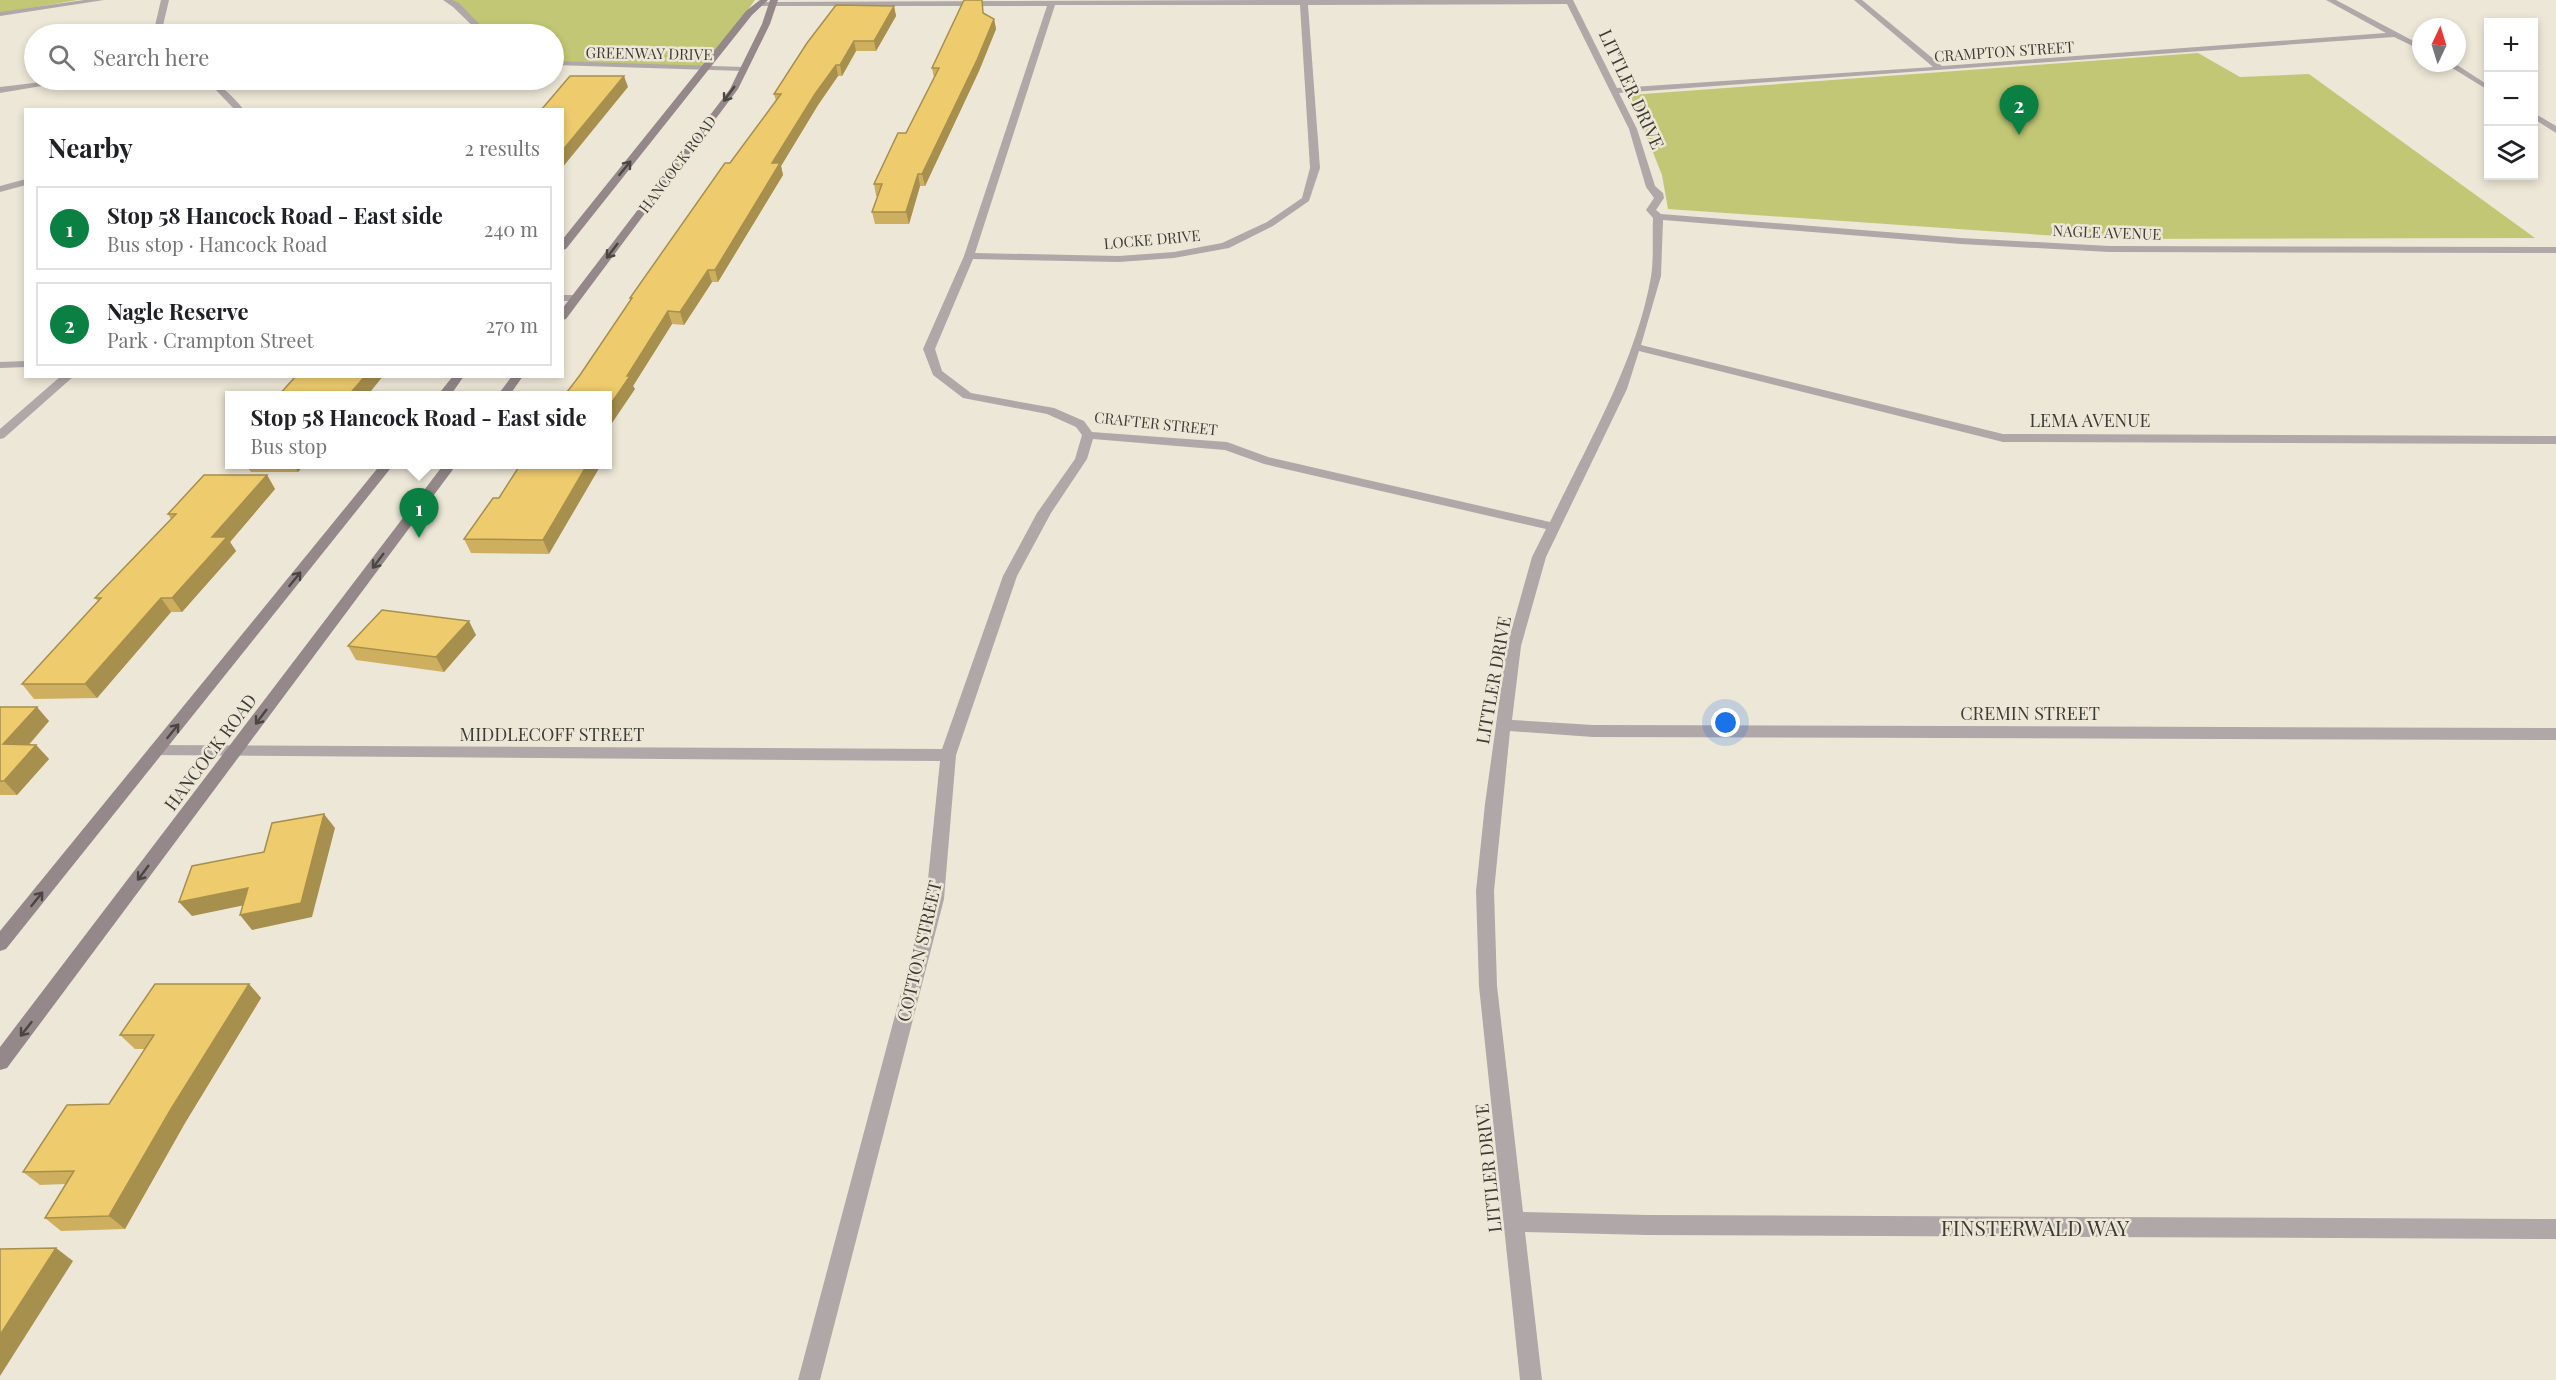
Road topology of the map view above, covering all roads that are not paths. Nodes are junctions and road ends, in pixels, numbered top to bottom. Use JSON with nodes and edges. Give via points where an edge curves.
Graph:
{"nodes":[{"id":1,"x":100,"y":0,"type":"edge"},
{"id":2,"x":165,"y":0,"type":"edge"},
{"id":3,"x":447,"y":0,"type":"edge"},
{"id":4,"x":1858,"y":0,"type":"edge"},
{"id":5,"x":2330,"y":0,"type":"edge"},
{"id":6,"x":1569,"y":1,"type":"edge"},
{"id":7,"x":767,"y":2,"type":"edge"},
{"id":8,"x":1304,"y":2,"type":"junction"},
{"id":9,"x":1052,"y":3,"type":"junction"},
{"id":10,"x":0,"y":14,"type":"edge"},
{"id":11,"x":159,"y":24,"type":"edge"},
{"id":12,"x":475,"y":24,"type":"edge"},
{"id":13,"x":2397,"y":34,"type":"junction"},
{"id":14,"x":2412,"y":43,"type":"edge"},
{"id":15,"x":564,"y":63,"type":"edge"},
{"id":16,"x":706,"y":68,"type":"junction"},
{"id":17,"x":744,"y":69,"type":"junction"},
{"id":18,"x":1940,"y":69,"type":"junction"},
{"id":19,"x":2462,"y":72,"type":"edge"},
{"id":20,"x":2484,"y":86,"type":"edge"},
{"id":21,"x":24,"y":87,"type":"edge"},
{"id":22,"x":0,"y":90,"type":"edge"},
{"id":23,"x":221,"y":90,"type":"edge"},
{"id":24,"x":1612,"y":91,"type":"junction"},
{"id":25,"x":238,"y":108,"type":"edge"},
{"id":26,"x":2538,"y":119,"type":"edge"},
{"id":27,"x":2556,"y":130,"type":"edge"},
{"id":28,"x":24,"y":183,"type":"edge"},
{"id":29,"x":0,"y":189,"type":"edge"},
{"id":30,"x":1658,"y":217,"type":"junction"},
{"id":31,"x":564,"y":245,"type":"edge"},
{"id":32,"x":2556,"y":250,"type":"edge"},
{"id":33,"x":969,"y":256,"type":"junction"},
{"id":34,"x":564,"y":298,"type":"edge"},
{"id":35,"x":577,"y":298,"type":"junction"},
{"id":36,"x":564,"y":314,"type":"edge"},
{"id":37,"x":1635,"y":347,"type":"junction"},
{"id":38,"x":0,"y":364,"type":"edge"},
{"id":39,"x":24,"y":364,"type":"edge"},
{"id":40,"x":67,"y":378,"type":"edge"},
{"id":41,"x":457,"y":378,"type":"edge"},
{"id":42,"x":516,"y":378,"type":"edge"},
{"id":43,"x":447,"y":391,"type":"edge"},
{"id":44,"x":507,"y":391,"type":"edge"},
{"id":45,"x":0,"y":435,"type":"edge"},
{"id":46,"x":1088,"y":435,"type":"junction"},
{"id":47,"x":2556,"y":440,"type":"edge"},
{"id":48,"x":385,"y":469,"type":"edge"},
{"id":49,"x":448,"y":469,"type":"edge"},
{"id":50,"x":1554,"y":527,"type":"junction"},
{"id":51,"x":1503,"y":725,"type":"junction"},
{"id":52,"x":2556,"y":734,"type":"edge"},
{"id":53,"x":156,"y":751,"type":"junction"},
{"id":54,"x":235,"y":752,"type":"junction"},
{"id":55,"x":948,"y":755,"type":"junction"},
{"id":56,"x":0,"y":944,"type":"edge"},
{"id":57,"x":0,"y":1062,"type":"edge"},
{"id":58,"x":1514,"y":1222,"type":"junction"},
{"id":59,"x":2556,"y":1229,"type":"edge"},
{"id":60,"x":809,"y":1380,"type":"edge"},
{"id":61,"x":1531,"y":1380,"type":"edge"}],
"edges":[{"from":1,"to":10,"type":"street"},
{"from":2,"to":11,"type":"street"},
{"from":3,"to":12,"type":"street"},
{"from":4,"to":18,"type":"street"},
{"from":5,"to":13,"type":"street"},
{"from":6,"to":8,"type":"street"},
{"from":6,"to":24,"type":"street","name":"LITTLER DRIVE"},
{"from":7,"to":9,"type":"street"},
{"from":7,"to":16,"type":"main road","name":"HANCOCK ROAD","via":[[749,12]]},
{"from":7,"to":17,"type":"main road","name":"HANCOCK ROAD","via":[[766,24]]},
{"from":8,"to":9,"type":"street"},
{"from":8,"to":33,"type":"street","name":"LOCKE DRIVE","via":[[1315,168],[1306,199],[1270,224],[1225,246],[1174,255],[1119,259]]},
{"from":9,"to":33,"type":"street","name":"CRAFTER STREET"},
{"from":13,"to":14,"type":"street"},
{"from":13,"to":18,"type":"street","name":"CRAMPTON STREET"},
{"from":15,"to":16,"type":"street","name":"GREENWAY DRIVE"},
{"from":16,"to":17,"type":"street","name":"GREENWAY DRIVE"},
{"from":31,"to":16,"type":"main road","name":"HANCOCK ROAD","one_way":true},
{"from":17,"to":35,"type":"main road","name":"HANCOCK ROAD","one_way":true,"via":[[734,89]]},
{"from":18,"to":24,"type":"street","name":"CRAMPTON STREET"},
{"from":19,"to":20,"type":"street"},
{"from":21,"to":22,"type":"street"},
{"from":23,"to":25,"type":"street"},
{"from":24,"to":30,"type":"street","name":"LITTLER DRIVE","via":[[1633,129],[1651,188],[1658,193],[1651,210]]},
{"from":26,"to":27,"type":"street"},
{"from":28,"to":29,"type":"street"},
{"from":30,"to":32,"type":"street","name":"NAGLE AVENUE","via":[[1961,242],[2109,249]]},
{"from":30,"to":37,"type":"street","name":"LITTLER DRIVE","via":[[1656,276]]},
{"from":33,"to":46,"type":"street","name":"CRAFTER STREET","via":[[929,349],[937,373],[968,396],[1050,411],[1080,424]]},
{"from":34,"to":35,"type":"street"},
{"from":35,"to":36,"type":"main road","name":"HANCOCK ROAD"},
{"from":37,"to":47,"type":"street","name":"LEMA AVENUE","via":[[2003,438]]},
{"from":37,"to":50,"type":"street","name":"LITTLER DRIVE","via":[[1621,388]]},
{"from":38,"to":39,"type":"street"},
{"from":40,"to":45,"type":"street"},
{"from":41,"to":43,"type":"main road"},
{"from":42,"to":44,"type":"main road"},
{"from":46,"to":50,"type":"street","name":"CRAFTER STREET","via":[[1227,447],[1264,460]]},
{"from":46,"to":55,"type":"street","name":"COTTON STREET","via":[[1081,459],[1044,513],[1011,576]]},
{"from":53,"to":48,"type":"main road","one_way":true},
{"from":49,"to":54,"type":"main road","name":"HANCOCK ROAD","one_way":true},
{"from":50,"to":51,"type":"street","name":"LITTLER DRIVE","via":[[1539,558],[1514,646]]},
{"from":51,"to":52,"type":"street","name":"CREMIN STREET","via":[[1593,731]]},
{"from":51,"to":58,"type":"street","name":"LITTLER DRIVE","via":[[1485,891],[1488,986]]},
{"from":53,"to":54,"type":"street","name":"MIDDLECOFF STREET"},
{"from":56,"to":53,"type":"main road","one_way":true},
{"from":54,"to":55,"type":"street","name":"MIDDLECOFF STREET"},
{"from":54,"to":57,"type":"main road","name":"HANCOCK ROAD","one_way":true},
{"from":55,"to":60,"type":"street","name":"COTTON STREET","via":[[935,899]]},
{"from":58,"to":59,"type":"street","name":"FINSTERWALD WAY"},
{"from":58,"to":61,"type":"street","name":"LITTLER DRIVE"}]}
